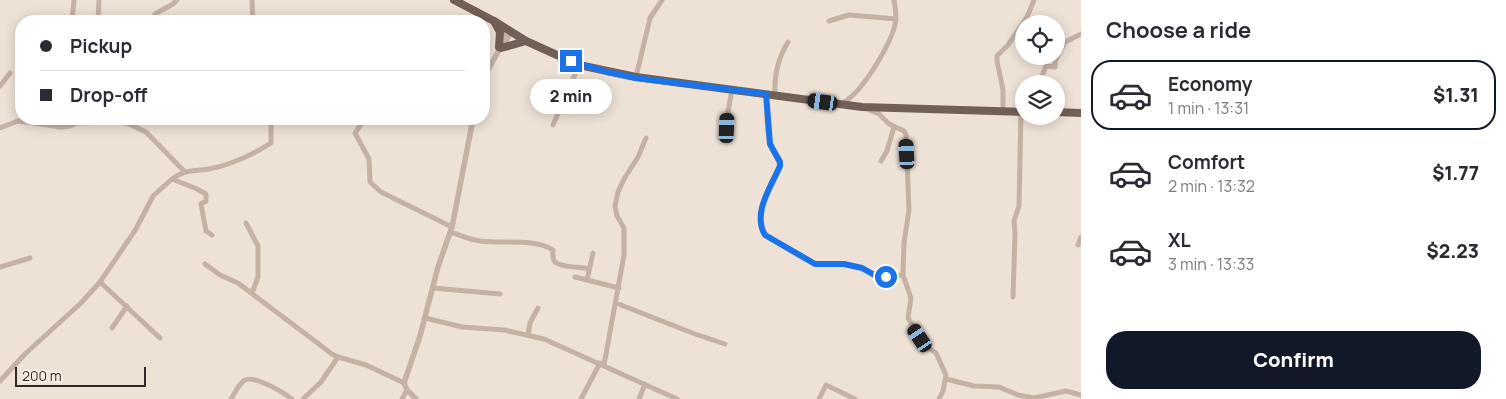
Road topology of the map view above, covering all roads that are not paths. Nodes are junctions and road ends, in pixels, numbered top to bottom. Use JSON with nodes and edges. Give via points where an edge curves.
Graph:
{"nodes":[{"id":1,"x":74,"y":0,"type":"edge"},
{"id":2,"x":100,"y":0,"type":"edge"},
{"id":3,"x":177,"y":0,"type":"edge"},
{"id":4,"x":252,"y":0,"type":"edge"},
{"id":5,"x":455,"y":0,"type":"edge"},
{"id":6,"x":662,"y":0,"type":"edge"},
{"id":7,"x":894,"y":0,"type":"edge"},
{"id":8,"x":1034,"y":0,"type":"edge"},
{"id":9,"x":73,"y":15,"type":"edge"},
{"id":10,"x":99,"y":15,"type":"edge"},
{"id":11,"x":155,"y":15,"type":"edge"},
{"id":12,"x":253,"y":15,"type":"edge"},
{"id":13,"x":483,"y":15,"type":"edge"},
{"id":14,"x":490,"y":19,"type":"edge"},
{"id":15,"x":896,"y":20,"type":"junction"},
{"id":16,"x":494,"y":21,"type":"junction"},
{"id":17,"x":829,"y":21,"type":"dead end"},
{"id":18,"x":510,"y":30,"type":"junction"},
{"id":19,"x":1081,"y":34,"type":"edge"},
{"id":20,"x":526,"y":40,"type":"junction"},
{"id":21,"x":788,"y":42,"type":"dead end"},
{"id":22,"x":500,"y":48,"type":"junction"},
{"id":23,"x":579,"y":65,"type":"junction"},
{"id":24,"x":490,"y":66,"type":"edge"},
{"id":25,"x":10,"y":73,"type":"dead end"},
{"id":26,"x":1042,"y":75,"type":"edge"},
{"id":27,"x":636,"y":78,"type":"junction"},
{"id":28,"x":0,"y":86,"type":"edge"},
{"id":29,"x":732,"y":90,"type":"junction"},
{"id":30,"x":770,"y":95,"type":"junction"},
{"id":31,"x":839,"y":104,"type":"junction"},
{"id":32,"x":862,"y":107,"type":"junction"},
{"id":33,"x":1003,"y":112,"type":"junction"},
{"id":34,"x":1015,"y":112,"type":"edge"},
{"id":35,"x":1065,"y":112,"type":"edge"},
{"id":36,"x":1081,"y":113,"type":"edge"},
{"id":37,"x":15,"y":122,"type":"edge"},
{"id":38,"x":47,"y":125,"type":"edge"},
{"id":39,"x":72,"y":125,"type":"edge"},
{"id":40,"x":131,"y":125,"type":"edge"},
{"id":41,"x":271,"y":125,"type":"edge"},
{"id":42,"x":361,"y":125,"type":"edge"},
{"id":43,"x":472,"y":125,"type":"edge"},
{"id":44,"x":553,"y":125,"type":"dead end"},
{"id":45,"x":1022,"y":125,"type":"edge"},
{"id":46,"x":894,"y":127,"type":"junction"},
{"id":47,"x":0,"y":128,"type":"edge"},
{"id":48,"x":646,"y":138,"type":"dead end"},
{"id":49,"x":726,"y":139,"type":"dead end"},
{"id":50,"x":881,"y":162,"type":"dead end"},
{"id":51,"x":184,"y":171,"type":"junction"},
{"id":52,"x":172,"y":179,"type":"junction"},
{"id":53,"x":246,"y":222,"type":"dead end"},
{"id":54,"x":451,"y":229,"type":"junction"},
{"id":55,"x":212,"y":235,"type":"dead end"},
{"id":56,"x":1081,"y":237,"type":"edge"},
{"id":57,"x":1078,"y":245,"type":"dead end"},
{"id":58,"x":593,"y":253,"type":"dead end"},
{"id":59,"x":30,"y":258,"type":"dead end"},
{"id":60,"x":205,"y":264,"type":"dead end"},
{"id":61,"x":0,"y":267,"type":"edge"},
{"id":62,"x":589,"y":269,"type":"junction"},
{"id":63,"x":903,"y":275,"type":"junction"},
{"id":64,"x":575,"y":277,"type":"dead end"},
{"id":65,"x":588,"y":280,"type":"junction"},
{"id":66,"x":100,"y":282,"type":"junction"},
{"id":67,"x":433,"y":288,"type":"junction"},
{"id":68,"x":618,"y":288,"type":"junction"},
{"id":69,"x":252,"y":293,"type":"junction"},
{"id":70,"x":500,"y":294,"type":"dead end"},
{"id":71,"x":1013,"y":297,"type":"dead end"},
{"id":72,"x":616,"y":304,"type":"junction"},
{"id":73,"x":127,"y":306,"type":"junction"},
{"id":74,"x":538,"y":308,"type":"dead end"},
{"id":75,"x":424,"y":318,"type":"junction"},
{"id":76,"x":112,"y":328,"type":"dead end"},
{"id":77,"x":528,"y":334,"type":"junction"},
{"id":78,"x":160,"y":338,"type":"dead end"},
{"id":79,"x":724,"y":344,"type":"dead end"},
{"id":80,"x":338,"y":357,"type":"junction"},
{"id":81,"x":602,"y":364,"type":"junction"},
{"id":82,"x":946,"y":379,"type":"junction"},
{"id":83,"x":0,"y":381,"type":"edge"},
{"id":84,"x":404,"y":383,"type":"junction"},
{"id":85,"x":645,"y":384,"type":"junction"},
{"id":86,"x":407,"y":390,"type":"junction"},
{"id":87,"x":1081,"y":395,"type":"edge"},
{"id":88,"x":231,"y":399,"type":"edge"},
{"id":89,"x":292,"y":399,"type":"edge"},
{"id":90,"x":303,"y":399,"type":"edge"},
{"id":91,"x":402,"y":399,"type":"edge"},
{"id":92,"x":416,"y":399,"type":"edge"},
{"id":93,"x":581,"y":399,"type":"edge"},
{"id":94,"x":639,"y":399,"type":"edge"},
{"id":95,"x":677,"y":399,"type":"edge"},
{"id":96,"x":819,"y":399,"type":"edge"},
{"id":97,"x":855,"y":399,"type":"edge"},
{"id":98,"x":939,"y":399,"type":"edge"}],
"edges":[{"from":1,"to":9,"type":"street"},
{"from":2,"to":10,"type":"street"},
{"from":3,"to":11,"type":"street"},
{"from":4,"to":12,"type":"street"},
{"from":5,"to":13,"type":"main road"},
{"from":6,"to":27,"type":"street","via":[[650,18]]},
{"from":7,"to":15,"type":"street"},
{"from":8,"to":33,"type":"street","via":[[1027,17],[997,56]]},
{"from":14,"to":16,"type":"main road"},
{"from":15,"to":17,"type":"street","via":[[849,15]]},
{"from":15,"to":31,"type":"street","via":[[890,41],[866,79]]},
{"from":16,"to":18,"type":"main road"},
{"from":16,"to":22,"type":"main road","via":[[500,32]]},
{"from":18,"to":20,"type":"main road"},
{"from":18,"to":22,"type":"street","via":[[506,43]]},
{"from":19,"to":26,"type":"street","via":[[1066,42],[1055,67],[1046,66]]},
{"from":20,"to":22,"type":"main road"},
{"from":20,"to":23,"type":"main road"},
{"from":21,"to":30,"type":"street"},
{"from":22,"to":24,"type":"street"},
{"from":23,"to":27,"type":"main road"},
{"from":23,"to":44,"type":"street"},
{"from":25,"to":28,"type":"street"},
{"from":27,"to":29,"type":"main road"},
{"from":29,"to":30,"type":"main road"},
{"from":29,"to":49,"type":"street"},
{"from":30,"to":31,"type":"main road"},
{"from":30,"to":63,"type":"street","via":[[770,144],[780,166],[763,205],[760,219],[765,235],[815,264],[844,264],[862,268],[878,277]]},
{"from":31,"to":32,"type":"main road"},
{"from":32,"to":33,"type":"main road"},
{"from":32,"to":46,"type":"street","via":[[879,114]]},
{"from":33,"to":34,"type":"main road"},
{"from":35,"to":36,"type":"main road"},
{"from":37,"to":47,"type":"street"},
{"from":38,"to":39,"type":"street"},
{"from":40,"to":51,"type":"street","via":[[146,132]]},
{"from":41,"to":51,"type":"street","via":[[271,143],[247,157],[210,168]]},
{"from":42,"to":54,"type":"street","via":[[355,133],[369,159],[370,182],[382,192]]},
{"from":43,"to":54,"type":"street"},
{"from":45,"to":71,"type":"street","via":[[1019,206],[1014,221]]},
{"from":46,"to":50,"type":"street"},
{"from":46,"to":63,"type":"street","via":[[906,134],[909,210]]},
{"from":48,"to":68,"type":"street","via":[[621,185],[615,206],[624,228],[624,255]]},
{"from":51,"to":52,"type":"street"},
{"from":52,"to":55,"type":"street","via":[[206,194],[206,202],[201,204],[206,231]]},
{"from":52,"to":66,"type":"street","via":[[153,196],[136,230]]},
{"from":53,"to":69,"type":"street","via":[[258,246],[258,277]]},
{"from":54,"to":62,"type":"street","via":[[478,241],[549,246],[560,266]]},
{"from":54,"to":67,"type":"street"},
{"from":56,"to":57,"type":"street"},
{"from":58,"to":62,"type":"street"},
{"from":59,"to":61,"type":"street"},
{"from":60,"to":69,"type":"street"},
{"from":62,"to":65,"type":"street"},
{"from":63,"to":82,"type":"street","via":[[911,298],[908,318],[927,347],[936,353]]},
{"from":64,"to":65,"type":"street"},
{"from":65,"to":68,"type":"street"},
{"from":66,"to":73,"type":"street"},
{"from":66,"to":83,"type":"street"},
{"from":67,"to":70,"type":"street"},
{"from":67,"to":75,"type":"street"},
{"from":68,"to":72,"type":"street"},
{"from":69,"to":80,"type":"street"},
{"from":72,"to":79,"type":"street"},
{"from":72,"to":81,"type":"street"},
{"from":73,"to":76,"type":"street"},
{"from":73,"to":78,"type":"street"},
{"from":74,"to":77,"type":"street"},
{"from":75,"to":77,"type":"street","via":[[462,327]]},
{"from":75,"to":84,"type":"street"},
{"from":77,"to":81,"type":"street"},
{"from":80,"to":84,"type":"street","via":[[366,365]]},
{"from":80,"to":90,"type":"street","via":[[321,382]]},
{"from":81,"to":85,"type":"street"},
{"from":81,"to":93,"type":"street"},
{"from":82,"to":87,"type":"street","via":[[1034,398],[1066,391]]},
{"from":82,"to":98,"type":"street"},
{"from":84,"to":86,"type":"street"},
{"from":85,"to":94,"type":"street"},
{"from":85,"to":95,"type":"street"},
{"from":86,"to":91,"type":"street"},
{"from":86,"to":92,"type":"street"},
{"from":88,"to":89,"type":"street","via":[[245,380],[252,379]]},
{"from":96,"to":97,"type":"street","via":[[826,385]]}]}
